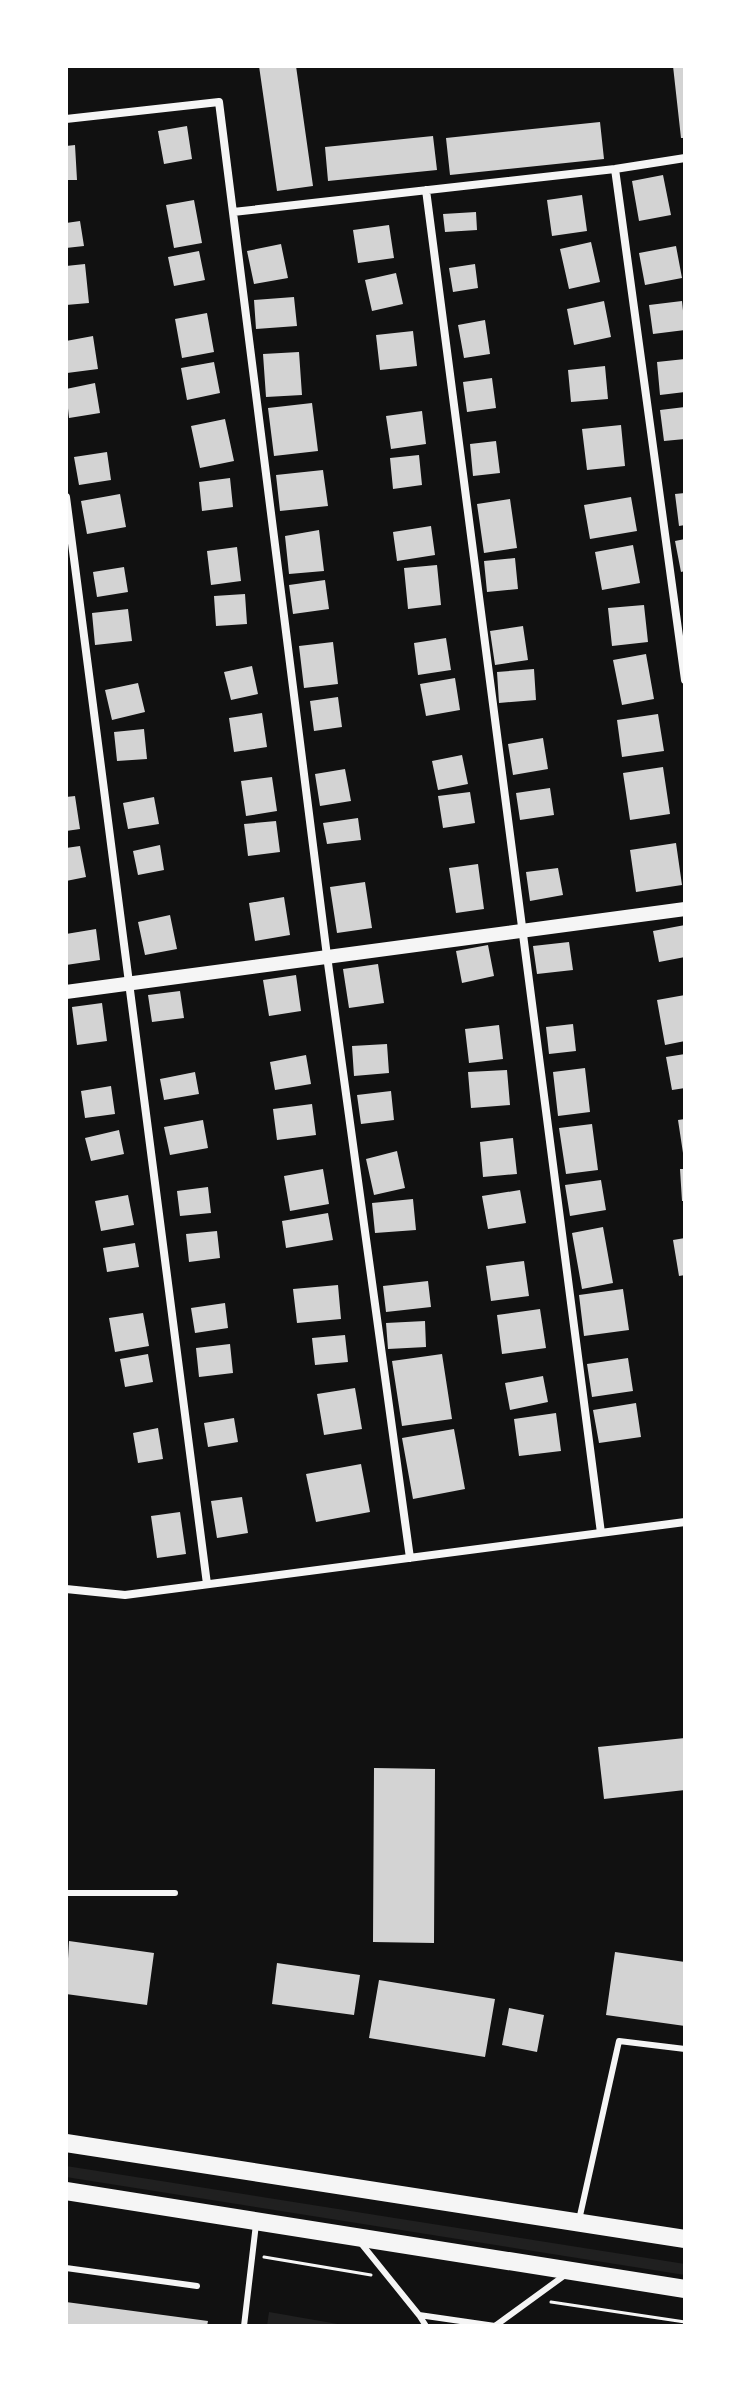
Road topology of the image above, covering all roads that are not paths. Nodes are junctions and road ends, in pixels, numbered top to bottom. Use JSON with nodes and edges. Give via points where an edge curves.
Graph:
{"nodes":[{"id":1,"x":66,"y":119,"type":"edge"},
{"id":2,"x":685,"y":158,"type":"edge"},
{"id":3,"x":615,"y":169,"type":"junction"},
{"id":4,"x":426,"y":190,"type":"junction"},
{"id":5,"x":233,"y":212,"type":"junction"},
{"id":6,"x":66,"y":497,"type":"edge"},
{"id":7,"x":685,"y":680,"type":"edge"},
{"id":8,"x":685,"y":909,"type":"edge"},
{"id":9,"x":521,"y":930,"type":"junction"},
{"id":10,"x":327,"y":956,"type":"junction"},
{"id":11,"x":130,"y":982,"type":"junction"},
{"id":12,"x":66,"y":992,"type":"edge"},
{"id":13,"x":685,"y":1522,"type":"edge"},
{"id":14,"x":601,"y":1533,"type":"junction"},
{"id":15,"x":410,"y":1558,"type":"junction"},
{"id":16,"x":207,"y":1584,"type":"junction"},
{"id":17,"x":66,"y":1589,"type":"edge"},
{"id":18,"x":66,"y":1893,"type":"edge"},
{"id":19,"x":175,"y":1893,"type":"dead end"},
{"id":20,"x":685,"y":2049,"type":"edge"},
{"id":21,"x":66,"y":2143,"type":"edge"},
{"id":22,"x":66,"y":2191,"type":"edge"},
{"id":23,"x":257,"y":2221,"type":"junction"},
{"id":24,"x":578,"y":2223,"type":"junction"},
{"id":25,"x":355,"y":2236,"type":"junction"},
{"id":26,"x":685,"y":2239,"type":"edge"},
{"id":27,"x":66,"y":2268,"type":"edge"},
{"id":28,"x":570,"y":2271,"type":"junction"},
{"id":29,"x":197,"y":2286,"type":"dead end"},
{"id":30,"x":685,"y":2289,"type":"edge"},
{"id":31,"x":419,"y":2315,"type":"junction"},
{"id":32,"x":244,"y":2326,"type":"edge"},
{"id":33,"x":426,"y":2326,"type":"edge"},
{"id":34,"x":494,"y":2326,"type":"edge"}],
"edges":[{"from":1,"to":5,"type":"street","via":[[219,102]]},
{"from":2,"to":3,"type":"street"},
{"from":3,"to":4,"type":"street"},
{"from":3,"to":7,"type":"street"},
{"from":4,"to":5,"type":"street"},
{"from":4,"to":9,"type":"street"},
{"from":5,"to":10,"type":"street"},
{"from":6,"to":11,"type":"street"},
{"from":8,"to":9,"type":"street"},
{"from":9,"to":10,"type":"street"},
{"from":9,"to":14,"type":"street"},
{"from":10,"to":11,"type":"street"},
{"from":10,"to":15,"type":"street"},
{"from":11,"to":12,"type":"street"},
{"from":11,"to":16,"type":"street"},
{"from":13,"to":14,"type":"street"},
{"from":14,"to":15,"type":"street"},
{"from":15,"to":16,"type":"street"},
{"from":16,"to":17,"type":"street","via":[[125,1595]]},
{"from":18,"to":19,"type":"lane"},
{"from":20,"to":24,"type":"lane","via":[[619,2041]]},
{"from":21,"to":24,"type":"main road"},
{"from":22,"to":23,"type":"main road"},
{"from":23,"to":25,"type":"main road"},
{"from":23,"to":32,"type":"lane"},
{"from":24,"to":26,"type":"main road"},
{"from":25,"to":28,"type":"main road"},
{"from":25,"to":31,"type":"lane"},
{"from":27,"to":29,"type":"lane"},
{"from":28,"to":30,"type":"main road"},
{"from":28,"to":34,"type":"lane"},
{"from":31,"to":33,"type":"lane"},
{"from":31,"to":34,"type":"lane"}]}
